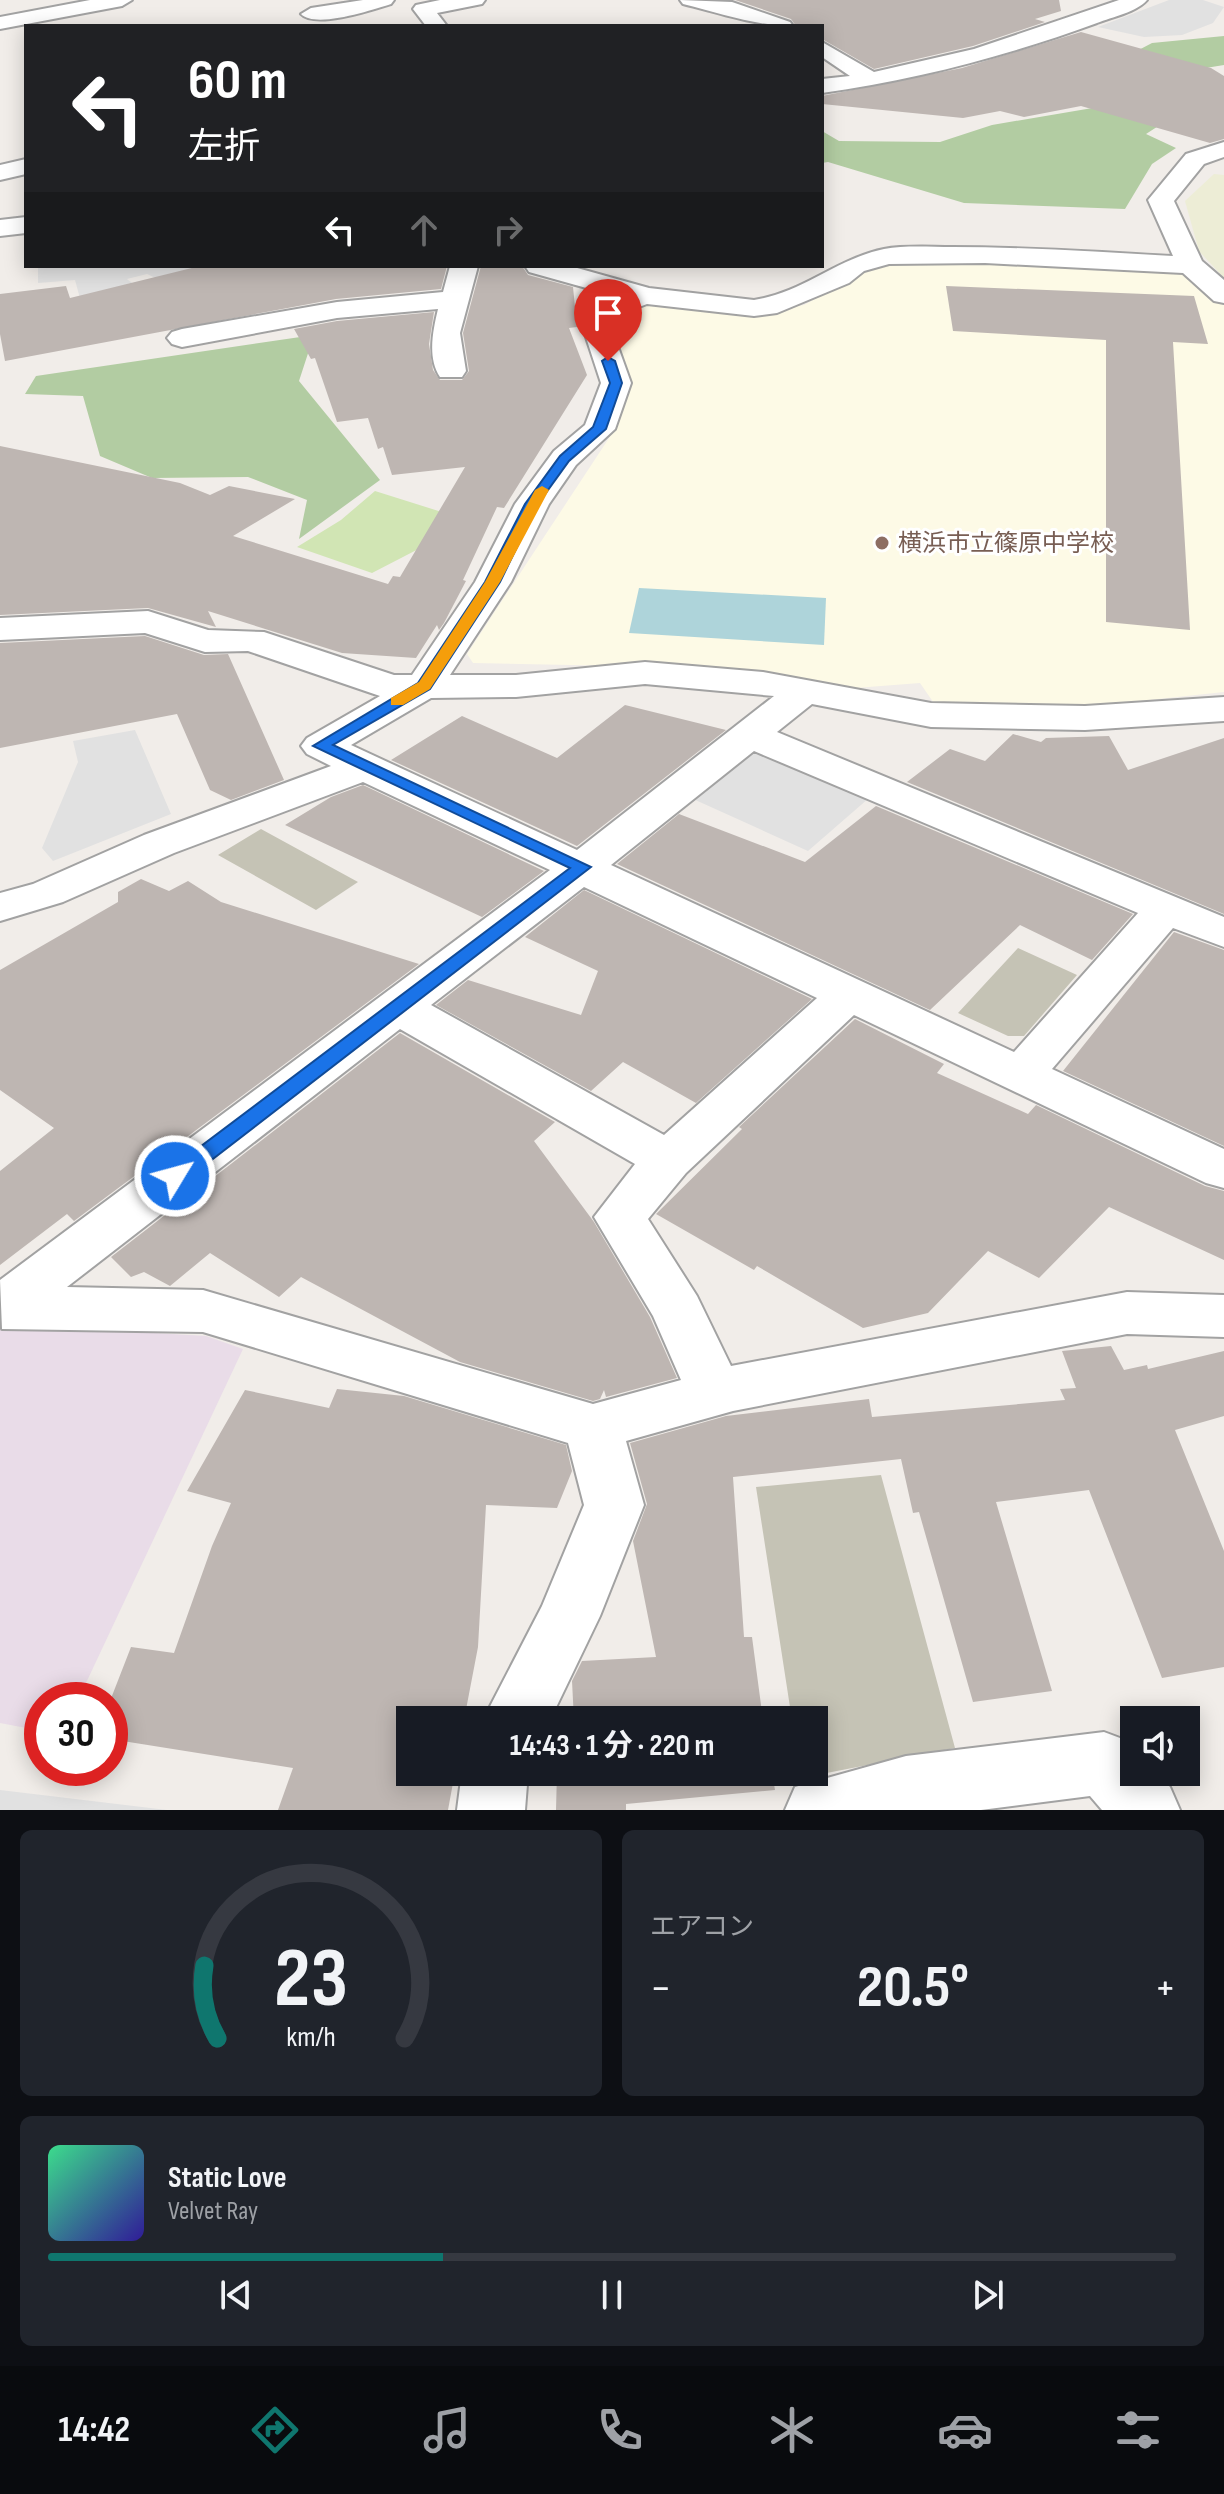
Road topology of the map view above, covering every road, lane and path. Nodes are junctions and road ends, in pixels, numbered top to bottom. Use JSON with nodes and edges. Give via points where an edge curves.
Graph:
{"nodes":[{"id":1,"x":122,"y":0,"type":"edge"},
{"id":2,"x":384,"y":0,"type":"edge"},
{"id":3,"x":475,"y":0,"type":"edge"},
{"id":4,"x":690,"y":0,"type":"edge"},
{"id":5,"x":1137,"y":0,"type":"edge"},
{"id":6,"x":417,"y":5,"type":"edge"},
{"id":7,"x":311,"y":14,"type":"dead end"},
{"id":8,"x":4,"y":20,"type":"edge"},
{"id":9,"x":435,"y":24,"type":"edge"},
{"id":10,"x":777,"y":24,"type":"edge"},
{"id":11,"x":824,"y":49,"type":"edge"},
{"id":12,"x":872,"y":80,"type":"junction"},
{"id":13,"x":824,"y":86,"type":"edge"},
{"id":14,"x":1224,"y":149,"type":"edge"},
{"id":15,"x":24,"y":167,"type":"edge"},
{"id":16,"x":0,"y":173,"type":"edge"},
{"id":17,"x":24,"y":225,"type":"edge"},
{"id":18,"x":0,"y":228,"type":"edge"},
{"id":19,"x":1190,"y":265,"type":"junction"},
{"id":20,"x":463,"y":268,"type":"edge"},
{"id":21,"x":546,"y":268,"type":"edge"},
{"id":22,"x":1224,"y":295,"type":"edge"},
{"id":23,"x":647,"y":296,"type":"junction"},
{"id":24,"x":454,"y":299,"type":"junction"},
{"id":25,"x":182,"y":338,"type":"dead end"},
{"id":26,"x":451,"y":371,"type":"dead end"},
{"id":27,"x":0,"y":629,"type":"edge"},
{"id":28,"x":424,"y":686,"type":"junction"},
{"id":29,"x":806,"y":690,"type":"junction"},
{"id":30,"x":1224,"y":709,"type":"edge"},
{"id":31,"x":748,"y":734,"type":"junction"},
{"id":32,"x":365,"y":767,"type":"junction"},
{"id":33,"x":582,"y":867,"type":"junction"},
{"id":34,"x":0,"y":907,"type":"edge"},
{"id":35,"x":1166,"y":909,"type":"junction"},
{"id":36,"x":1224,"y":933,"type":"edge"},
{"id":37,"x":850,"y":993,"type":"junction"},
{"id":38,"x":398,"y":1007,"type":"junction"},
{"id":39,"x":1021,"y":1074,"type":"junction"},
{"id":40,"x":668,"y":1160,"type":"junction"},
{"id":41,"x":1224,"y":1170,"type":"edge"},
{"id":42,"x":1,"y":1308,"type":"edge"},
{"id":43,"x":1224,"y":1316,"type":"edge"},
{"id":44,"x":715,"y":1393,"type":"junction"},
{"id":45,"x":593,"y":1427,"type":"junction"},
{"id":46,"x":523,"y":1706,"type":"edge"},
{"id":47,"x":494,"y":1786,"type":"edge"},
{"id":48,"x":491,"y":1810,"type":"edge"},
{"id":49,"x":819,"y":1810,"type":"edge"},
{"id":50,"x":1146,"y":1810,"type":"edge"}],
"edges":[{"from":1,"to":8,"type":"street"},
{"from":2,"to":7,"type":"street"},
{"from":3,"to":6,"type":"street"},
{"from":4,"to":10,"type":"street"},
{"from":5,"to":12,"type":"street","via":[[1069,26],[906,75]]},
{"from":6,"to":9,"type":"street"},
{"from":11,"to":12,"type":"street"},
{"from":12,"to":13,"type":"street"},
{"from":14,"to":19,"type":"street","via":[[1195,159],[1161,200]]},
{"from":15,"to":16,"type":"street"},
{"from":17,"to":18,"type":"street"},
{"from":19,"to":22,"type":"street"},
{"from":19,"to":23,"type":"street","via":[[888,256],[854,265],[839,277],[765,307]]},
{"from":20,"to":24,"type":"street"},
{"from":21,"to":23,"type":"street"},
{"from":23,"to":28,"type":"street","via":[[593,316],[616,383],[599,429],[565,458],[532,504],[493,582]]},
{"from":24,"to":25,"type":"street","via":[[337,310]]},
{"from":24,"to":26,"type":"street","via":[[446,333]]},
{"from":27,"to":28,"type":"street","via":[[148,622],[205,641],[251,640],[391,687]]},
{"from":28,"to":29,"type":"street","via":[[516,686],[645,673]]},
{"from":28,"to":32,"type":"street","via":[[321,746]]},
{"from":29,"to":30,"type":"street","via":[[931,715],[1085,718]]},
{"from":29,"to":31,"type":"street"},
{"from":31,"to":33,"type":"street"},
{"from":31,"to":35,"type":"street"},
{"from":32,"to":33,"type":"street"},
{"from":32,"to":34,"type":"street","via":[[159,844],[48,893]]},
{"from":33,"to":37,"type":"street"},
{"from":33,"to":38,"type":"street"},
{"from":35,"to":36,"type":"street"},
{"from":35,"to":39,"type":"street"},
{"from":37,"to":39,"type":"street"},
{"from":37,"to":40,"type":"street"},
{"from":38,"to":40,"type":"street"},
{"from":38,"to":42,"type":"street"},
{"from":39,"to":41,"type":"street"},
{"from":40,"to":44,"type":"street","via":[[620,1217],[678,1311]]},
{"from":42,"to":45,"type":"street","via":[[203,1311]]},
{"from":43,"to":44,"type":"street","via":[[1127,1313]]},
{"from":44,"to":45,"type":"street"},
{"from":45,"to":46,"type":"street","via":[[614,1505],[569,1616]]},
{"from":47,"to":48,"type":"street"},
{"from":49,"to":50,"type":"street","via":[[906,1788],[1104,1763]]}]}
